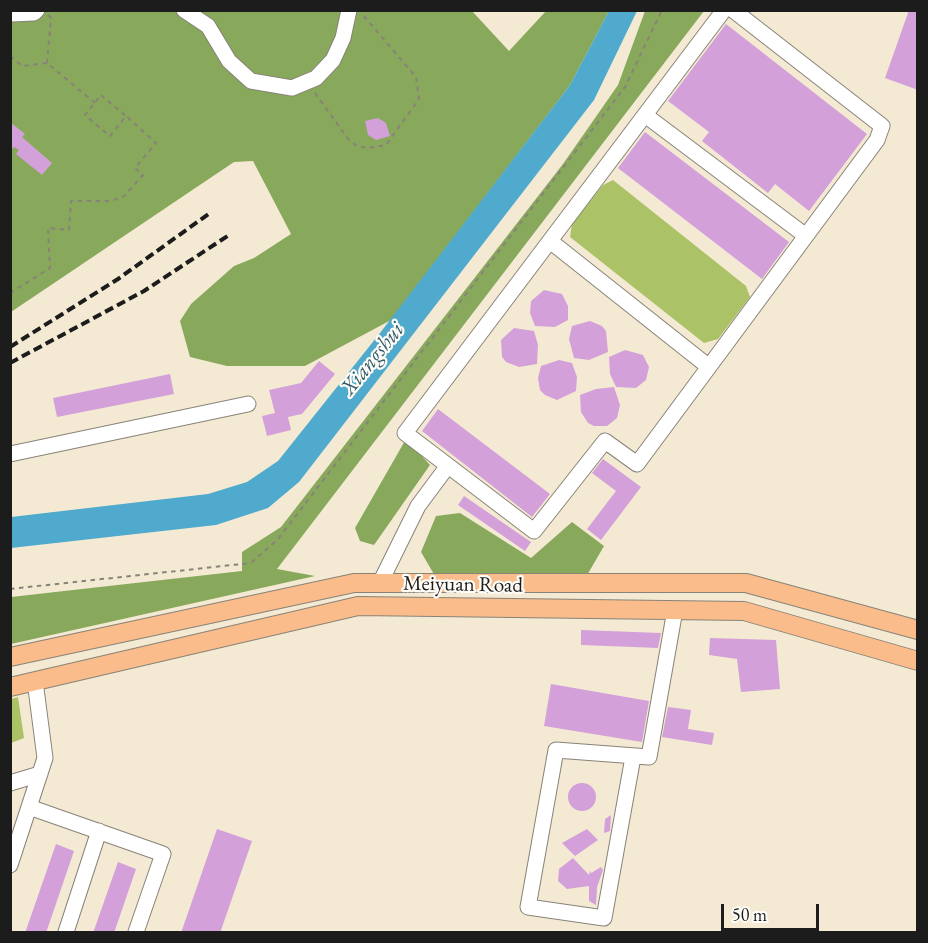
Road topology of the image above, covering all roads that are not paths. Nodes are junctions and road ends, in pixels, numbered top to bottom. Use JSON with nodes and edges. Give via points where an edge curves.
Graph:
{"nodes":[{"id":1,"x":39,"y":10,"type":"edge"},
{"id":2,"x":184,"y":10,"type":"edge"},
{"id":3,"x":349,"y":10,"type":"edge"},
{"id":4,"x":724,"y":10,"type":"edge"},
{"id":5,"x":733,"y":10,"type":"edge"},
{"id":6,"x":10,"y":14,"type":"edge"},
{"id":7,"x":645,"y":115,"type":"junction"},
{"id":8,"x":806,"y":236,"type":"junction"},
{"id":9,"x":550,"y":241,"type":"junction"},
{"id":10,"x":709,"y":367,"type":"junction"},
{"id":11,"x":248,"y":404,"type":"dead end"},
{"id":12,"x":10,"y":454,"type":"edge"},
{"id":13,"x":447,"y":466,"type":"junction"},
{"id":14,"x":380,"y":583,"type":"junction"},
{"id":15,"x":675,"y":610,"type":"junction"},
{"id":16,"x":918,"y":630,"type":"edge"},
{"id":17,"x":10,"y":657,"type":"edge"},
{"id":18,"x":918,"y":661,"type":"edge"},
{"id":19,"x":34,"y":681,"type":"junction"},
{"id":20,"x":10,"y":687,"type":"edge"},
{"id":21,"x":633,"y":757,"type":"junction"},
{"id":22,"x":40,"y":774,"type":"junction"},
{"id":23,"x":10,"y":783,"type":"edge"},
{"id":24,"x":30,"y":807,"type":"junction"},
{"id":25,"x":99,"y":831,"type":"junction"},
{"id":26,"x":10,"y":865,"type":"edge"},
{"id":27,"x":66,"y":933,"type":"edge"},
{"id":28,"x":136,"y":933,"type":"edge"}],
"edges":[{"from":1,"to":6,"type":"street","via":[[34,14]]},
{"from":2,"to":3,"type":"street","via":[[208,26],[229,61],[251,81],[292,88],[316,78],[333,60]]},
{"from":4,"to":7,"type":"street"},
{"from":5,"to":8,"type":"street","via":[[882,126],[876,140]]},
{"from":7,"to":8,"type":"street"},
{"from":7,"to":9,"type":"street"},
{"from":8,"to":10,"type":"street"},
{"from":9,"to":10,"type":"street"},
{"from":9,"to":13,"type":"street","via":[[405,433]]},
{"from":10,"to":13,"type":"street","via":[[637,464],[604,441],[534,531]]},
{"from":11,"to":12,"type":"street"},
{"from":13,"to":14,"type":"street","via":[[418,506]]},
{"from":14,"to":16,"type":"main road","name":"Meiyuan Road","via":[[746,583]]},
{"from":14,"to":17,"type":"main road","name":"Meiyuan Road","via":[[354,583]]},
{"from":15,"to":18,"type":"main road","name":"Meiyuan Road","via":[[744,611]]},
{"from":15,"to":19,"type":"main road","name":"Meiyuan Road","via":[[358,606]]},
{"from":15,"to":21,"type":"street","via":[[649,757]]},
{"from":19,"to":20,"type":"main road","name":"Meiyuan Road"},
{"from":19,"to":22,"type":"street","via":[[45,758]]},
{"from":21,"to":21,"type":"street","via":[[556,750],[528,907],[604,918]]},
{"from":22,"to":23,"type":"street"},
{"from":22,"to":24,"type":"street"},
{"from":24,"to":25,"type":"street"},
{"from":24,"to":26,"type":"street"},
{"from":25,"to":27,"type":"street"},
{"from":25,"to":28,"type":"street","via":[[163,854]]}]}
